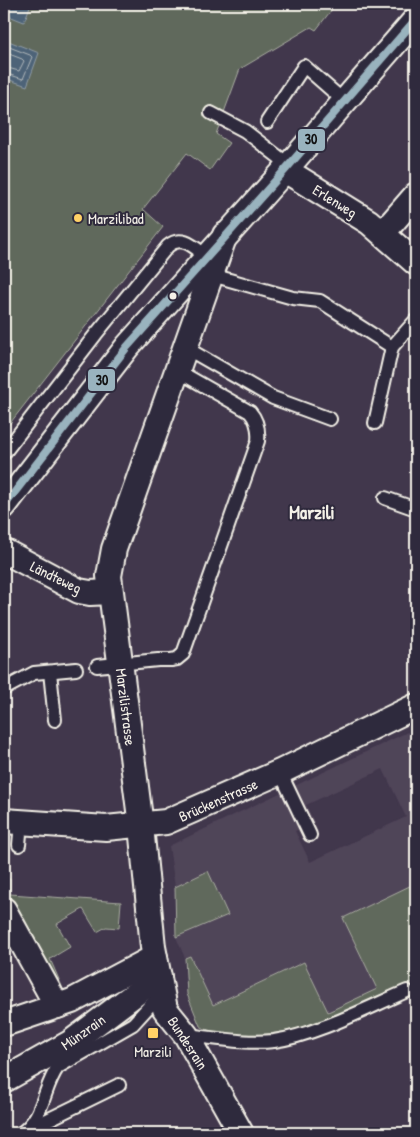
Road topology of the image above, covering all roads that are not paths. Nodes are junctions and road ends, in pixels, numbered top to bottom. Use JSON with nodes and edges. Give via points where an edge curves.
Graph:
{"nodes":[{"id":1,"x":416,"y":19,"type":"edge"},
{"id":2,"x":344,"y":101,"type":"junction"},
{"id":3,"x":211,"y":113,"type":"dead end"},
{"id":4,"x":267,"y":122,"type":"dead end"},
{"id":5,"x":287,"y":167,"type":"junction"},
{"id":6,"x":416,"y":195,"type":"edge"},
{"id":7,"x":383,"y":233,"type":"junction"},
{"id":8,"x":416,"y":263,"type":"edge"},
{"id":9,"x":209,"y":266,"type":"junction"},
{"id":10,"x":416,"y":320,"type":"edge"},
{"id":11,"x":392,"y":347,"type":"junction"},
{"id":12,"x":186,"y":348,"type":"junction"},
{"id":13,"x":185,"y":374,"type":"junction"},
{"id":14,"x":330,"y":419,"type":"dead end"},
{"id":15,"x":375,"y":423,"type":"dead end"},
{"id":16,"x":4,"y":453,"type":"edge"},
{"id":17,"x":385,"y":498,"type":"dead end"},
{"id":18,"x":4,"y":506,"type":"edge"},
{"id":19,"x":416,"y":509,"type":"edge"},
{"id":20,"x":4,"y":551,"type":"edge"},
{"id":21,"x":110,"y":592,"type":"junction"},
{"id":22,"x":120,"y":663,"type":"junction"},
{"id":23,"x":97,"y":666,"type":"dead end"},
{"id":24,"x":76,"y":669,"type":"dead end"},
{"id":25,"x":50,"y":672,"type":"junction"},
{"id":26,"x":4,"y":689,"type":"edge"},
{"id":27,"x":416,"y":706,"type":"edge"},
{"id":28,"x":56,"y":720,"type":"dead end"},
{"id":29,"x":280,"y":772,"type":"junction"},
{"id":30,"x":12,"y":821,"type":"edge"},
{"id":31,"x":141,"y":826,"type":"junction"},
{"id":32,"x":310,"y":835,"type":"dead end"},
{"id":33,"x":19,"y":845,"type":"dead end"},
{"id":34,"x":4,"y":910,"type":"edge"},
{"id":35,"x":157,"y":968,"type":"junction"},
{"id":36,"x":407,"y":991,"type":"dead end"},
{"id":37,"x":57,"y":1006,"type":"junction"},
{"id":38,"x":4,"y":1024,"type":"edge"},
{"id":39,"x":186,"y":1035,"type":"junction"},
{"id":40,"x":4,"y":1080,"type":"edge"},
{"id":41,"x":119,"y":1085,"type":"dead end"},
{"id":42,"x":22,"y":1133,"type":"edge"},
{"id":43,"x":241,"y":1133,"type":"edge"}],
"edges":[{"from":1,"to":2,"type":"street","name":"Marzilistrasse"},
{"from":2,"to":4,"type":"lane","via":[[304,66]]},
{"from":2,"to":5,"type":"street","name":"Marzilistrasse"},
{"from":3,"to":5,"type":"lane","via":[[246,131]]},
{"from":5,"to":7,"type":"street","name":"Erlenweg"},
{"from":5,"to":9,"type":"street","name":"Marzilistrasse","via":[[225,235]]},
{"from":6,"to":7,"type":"street"},
{"from":7,"to":8,"type":"street","name":"Erlenweg"},
{"from":9,"to":11,"type":"lane","via":[[293,298],[320,301]]},
{"from":9,"to":12,"type":"street","name":"Marzilistrasse"},
{"from":9,"to":16,"type":"lane","via":[[186,242],[168,246]]},
{"from":9,"to":18,"type":"street","via":[[126,347]]},
{"from":10,"to":11,"type":"lane"},
{"from":11,"to":15,"type":"lane"},
{"from":12,"to":13,"type":"street","name":"Marzilistrasse"},
{"from":12,"to":14,"type":"lane","via":[[273,398]]},
{"from":13,"to":21,"type":"street","name":"Marzilistrasse","via":[[114,549],[109,569]]},
{"from":13,"to":22,"type":"lane","via":[[250,412],[258,438],[186,649],[177,659]]},
{"from":17,"to":19,"type":"lane"},
{"from":20,"to":21,"type":"street","name":"Ländteweg","via":[[79,591]]},
{"from":21,"to":22,"type":"street","name":"Marzilistrasse"},
{"from":22,"to":23,"type":"lane"},
{"from":22,"to":31,"type":"street","name":"Marzilistrasse"},
{"from":24,"to":25,"type":"lane"},
{"from":25,"to":26,"type":"lane","via":[[34,674]]},
{"from":25,"to":28,"type":"lane"},
{"from":27,"to":29,"type":"street","name":"Brückenstrasse"},
{"from":29,"to":31,"type":"street","name":"Brückenstrasse","via":[[173,820]]},
{"from":29,"to":32,"type":"lane"},
{"from":30,"to":31,"type":"street","name":"Brückenstrasse","via":[[106,828]]},
{"from":30,"to":33,"type":"lane"},
{"from":31,"to":35,"type":"street","name":"Marzilistrasse"},
{"from":34,"to":37,"type":"street"},
{"from":35,"to":37,"type":"street"},
{"from":35,"to":39,"type":"street","name":"Bundesrain","via":[[165,1009]]},
{"from":35,"to":40,"type":"street","name":"Münzrain","via":[[70,1043]]},
{"from":35,"to":42,"type":"lane","via":[[133,1024],[58,1068],[36,1118]]},
{"from":36,"to":39,"type":"lane","via":[[300,1035],[274,1041],[246,1042]]},
{"from":37,"to":38,"type":"street"},
{"from":39,"to":43,"type":"street","name":"Bundesrain"},
{"from":41,"to":42,"type":"lane"}]}
